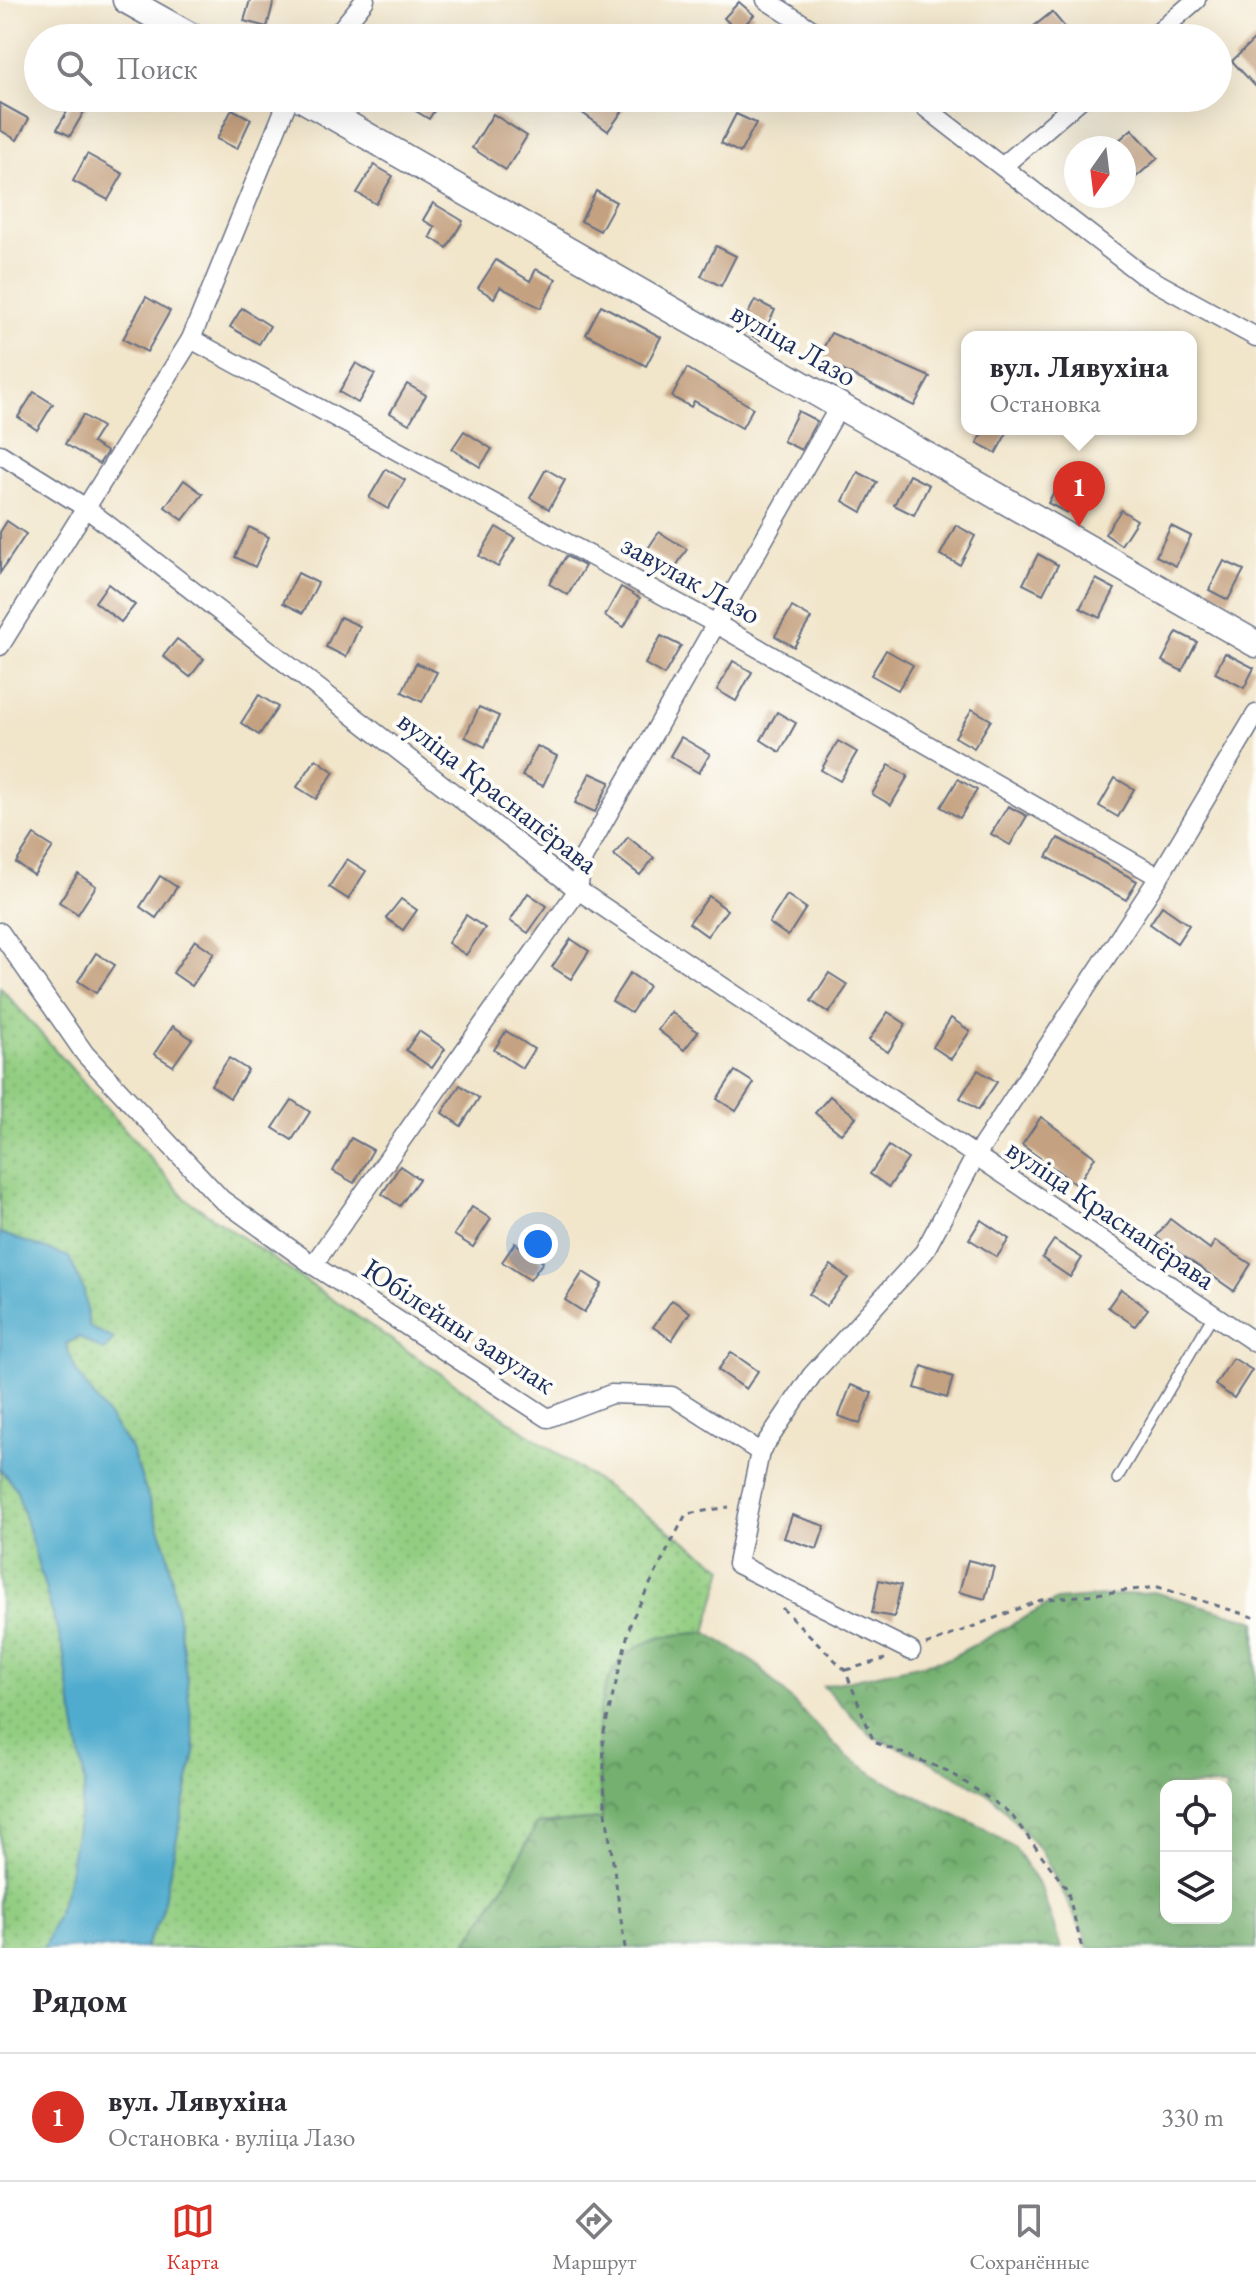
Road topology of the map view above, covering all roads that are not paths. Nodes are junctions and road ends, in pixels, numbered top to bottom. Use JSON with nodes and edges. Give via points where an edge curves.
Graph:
{"nodes":[{"id":1,"x":365,"y":0,"type":"edge"},
{"id":2,"x":766,"y":0,"type":"edge"},
{"id":3,"x":1196,"y":0,"type":"edge"},
{"id":4,"x":143,"y":4,"type":"edge"},
{"id":5,"x":173,"y":24,"type":"edge"},
{"id":6,"x":345,"y":24,"type":"edge"},
{"id":7,"x":803,"y":24,"type":"edge"},
{"id":8,"x":1168,"y":24,"type":"edge"},
{"id":9,"x":283,"y":112,"type":"edge"},
{"id":10,"x":325,"y":112,"type":"edge"},
{"id":11,"x":932,"y":112,"type":"edge"},
{"id":12,"x":1066,"y":112,"type":"edge"},
{"id":13,"x":1003,"y":166,"type":"junction"},
{"id":14,"x":1256,"y":337,"type":"edge"},
{"id":15,"x":191,"y":339,"type":"junction"},
{"id":16,"x":839,"y":407,"type":"junction"},
{"id":17,"x":0,"y":454,"type":"edge"},
{"id":18,"x":86,"y":508,"type":"junction"},
{"id":19,"x":718,"y":625,"type":"junction"},
{"id":20,"x":1256,"y":644,"type":"edge"},
{"id":21,"x":0,"y":646,"type":"edge"},
{"id":22,"x":1256,"y":714,"type":"edge"},
{"id":23,"x":1159,"y":877,"type":"junction"},
{"id":24,"x":578,"y":890,"type":"junction"},
{"id":25,"x":0,"y":932,"type":"edge"},
{"id":26,"x":975,"y":1157,"type":"junction"},
{"id":27,"x":313,"y":1265,"type":"junction"},
{"id":28,"x":1213,"y":1315,"type":"junction"},
{"id":29,"x":1256,"y":1343,"type":"edge"},
{"id":30,"x":760,"y":1452,"type":"junction"},
{"id":31,"x":1117,"y":1479,"type":"dead end"},
{"id":32,"x":911,"y":1651,"type":"road end"}],
"edges":[{"from":1,"to":6,"type":"street"},
{"from":2,"to":7,"type":"street"},
{"from":3,"to":8,"type":"street"},
{"from":4,"to":5,"type":"main road"},
{"from":9,"to":15,"type":"street"},
{"from":10,"to":16,"type":"main road","name":"вуліца Лазо"},
{"from":11,"to":13,"type":"street"},
{"from":12,"to":13,"type":"street"},
{"from":13,"to":14,"type":"street","via":[[1141,274]]},
{"from":15,"to":18,"type":"street"},
{"from":15,"to":19,"type":"street","name":"завулак Лазо"},
{"from":16,"to":19,"type":"street"},
{"from":16,"to":20,"type":"main road","name":"вуліца Лазо"},
{"from":17,"to":18,"type":"street","name":"вуліца Краснапёрава"},
{"from":18,"to":21,"type":"street"},
{"from":18,"to":24,"type":"street","name":"вуліца Краснапёрава"},
{"from":19,"to":23,"type":"street","name":"завулак Лазо"},
{"from":19,"to":24,"type":"street","via":[[583,858]]},
{"from":22,"to":23,"type":"street"},
{"from":23,"to":26,"type":"street","name":"вуліца Краснапёрава"},
{"from":24,"to":26,"type":"street","name":"вуліца Краснапёрава"},
{"from":24,"to":27,"type":"street"},
{"from":25,"to":27,"type":"street","name":"Юбілейны завулак","via":[[85,1054],[221,1199]]},
{"from":26,"to":28,"type":"street","name":"вуліца Краснапёрава"},
{"from":26,"to":30,"type":"street","name":"вуліца Краснапёрава","via":[[924,1252],[812,1375]]},
{"from":27,"to":30,"type":"street","name":"Юбілейны завулак","via":[[548,1418],[611,1394],[672,1396]]},
{"from":28,"to":29,"type":"street","name":"вуліца Краснапёрава"},
{"from":28,"to":31,"type":"lane"},
{"from":30,"to":32,"type":"street","via":[[737,1564]]}]}
